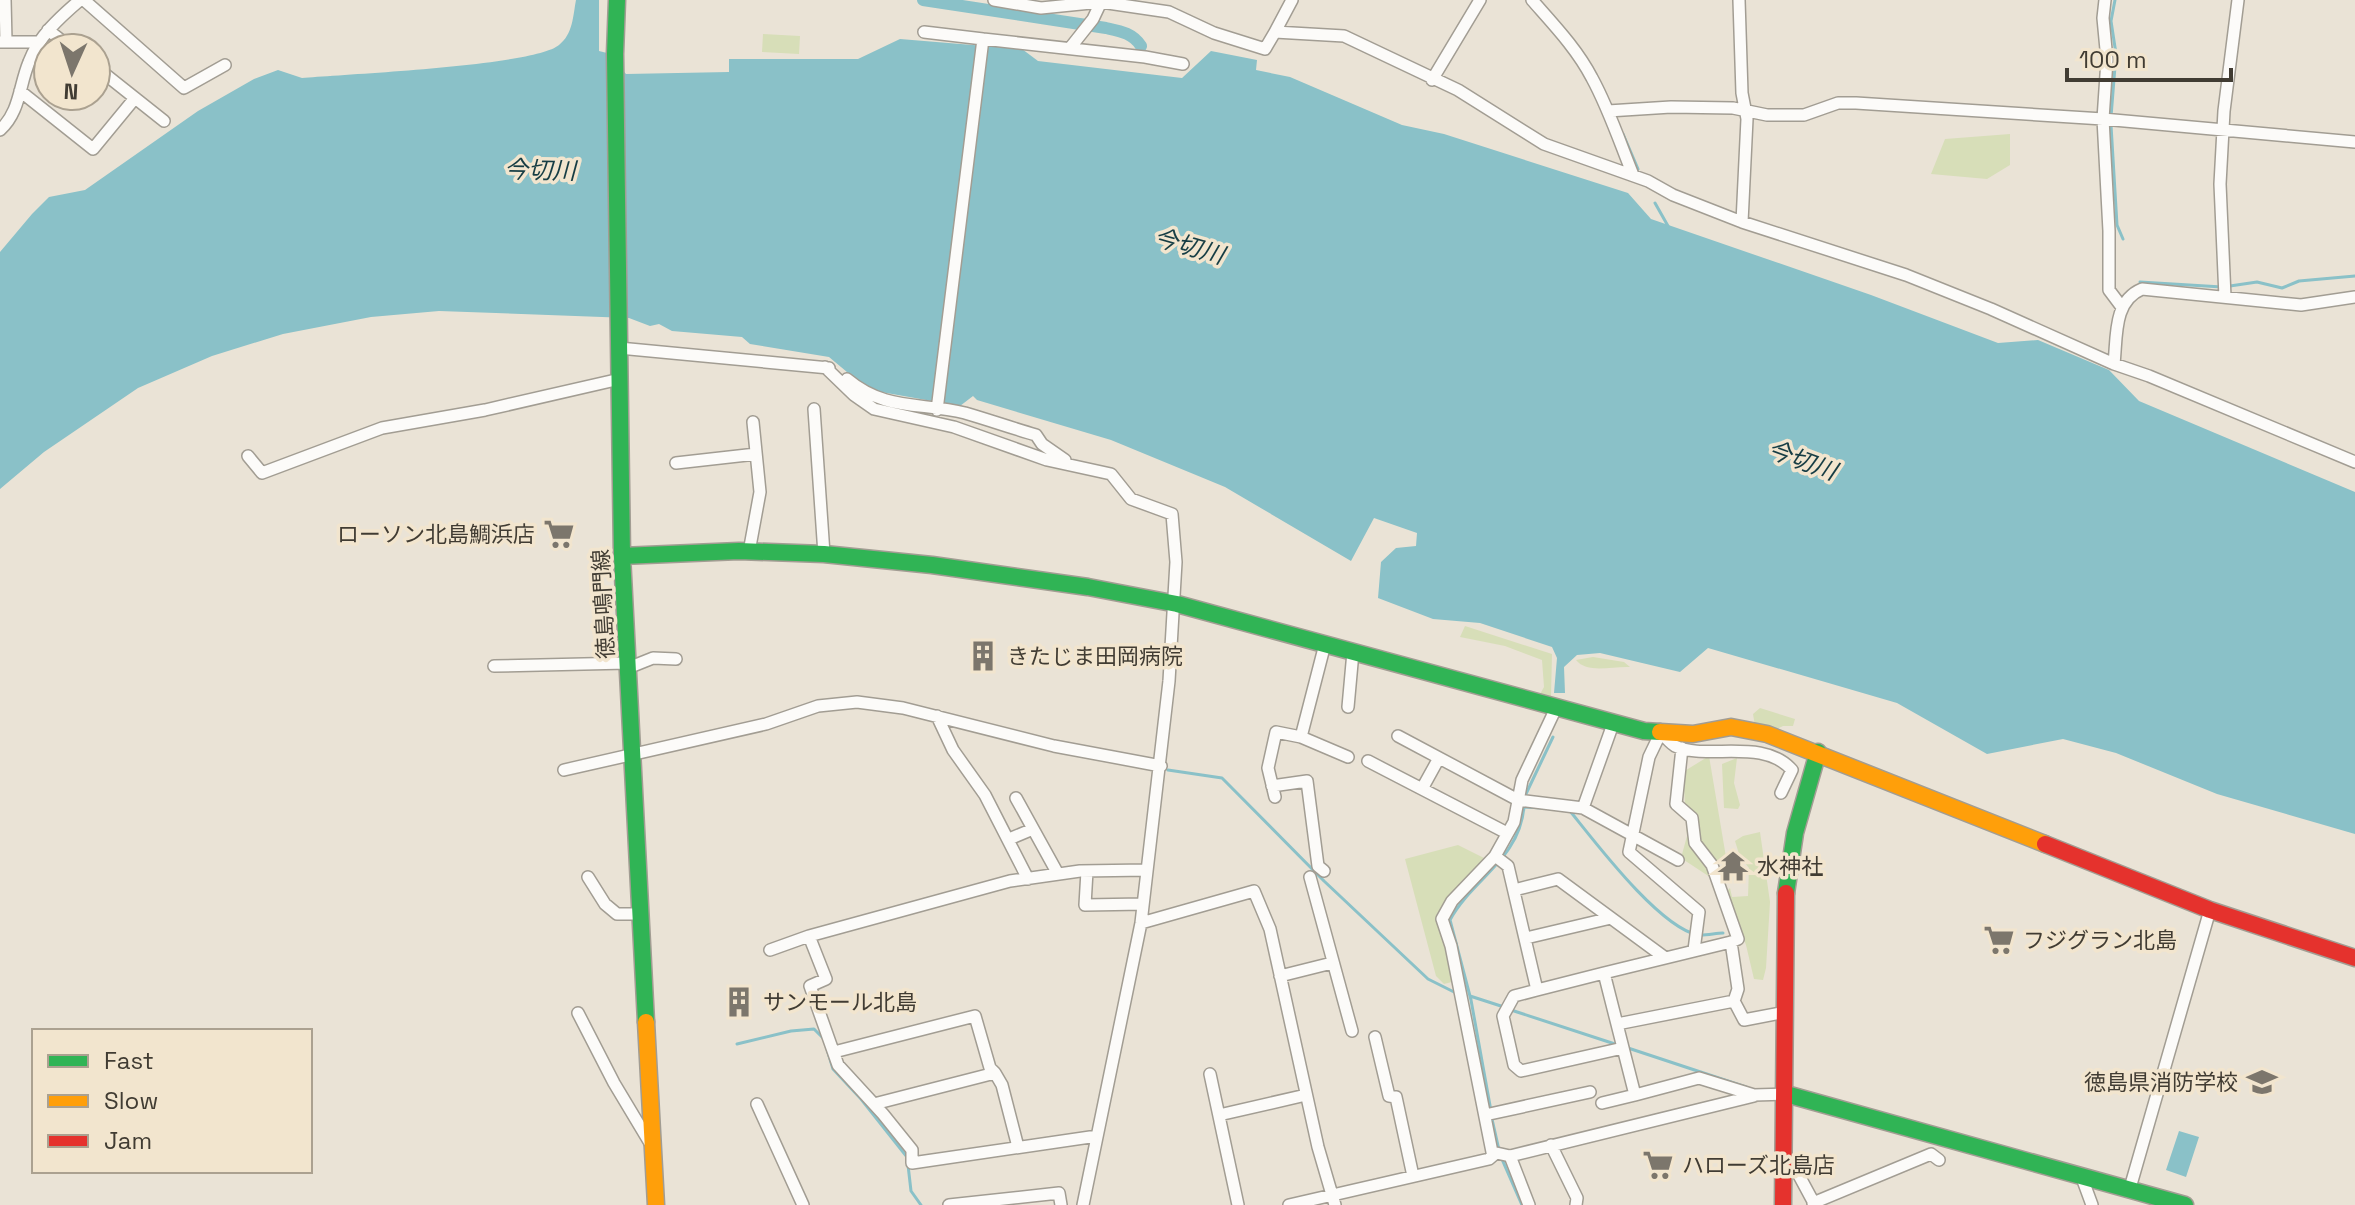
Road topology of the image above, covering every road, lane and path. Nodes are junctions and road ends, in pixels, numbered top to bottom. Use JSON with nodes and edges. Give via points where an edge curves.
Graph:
{"nodes":[{"id":1,"x":5,"y":0,"type":"edge"},
{"id":2,"x":82,"y":0,"type":"edge"},
{"id":3,"x":617,"y":0,"type":"edge"},
{"id":4,"x":994,"y":0,"type":"edge"},
{"id":5,"x":1292,"y":0,"type":"edge"},
{"id":6,"x":1480,"y":0,"type":"edge"},
{"id":7,"x":1532,"y":0,"type":"edge"},
{"id":8,"x":1739,"y":0,"type":"edge"},
{"id":9,"x":2105,"y":0,"type":"edge"},
{"id":10,"x":2238,"y":0,"type":"edge"},
{"id":11,"x":1017,"y":2,"type":"edge"},
{"id":12,"x":1101,"y":2,"type":"edge"},
{"id":13,"x":1116,"y":2,"type":"edge"},
{"id":14,"x":1069,"y":3,"type":"edge"},
{"id":15,"x":48,"y":30,"type":"joint"},
{"id":16,"x":51,"y":32,"type":"edge"},
{"id":17,"x":924,"y":32,"type":"dead end"},
{"id":18,"x":1275,"y":32,"type":"junction"},
{"id":19,"x":3,"y":42,"type":"edge"},
{"id":20,"x":32,"y":42,"type":"edge"},
{"id":21,"x":982,"y":42,"type":"junction"},
{"id":22,"x":1070,"y":48,"type":"junction"},
{"id":23,"x":32,"y":55,"type":"edge"},
{"id":24,"x":1183,"y":64,"type":"dead end"},
{"id":25,"x":225,"y":65,"type":"dead end"},
{"id":26,"x":112,"y":80,"type":"edge"},
{"id":27,"x":1432,"y":80,"type":"junction"},
{"id":28,"x":20,"y":91,"type":"junction"},
{"id":29,"x":135,"y":98,"type":"junction"},
{"id":30,"x":1612,"y":111,"type":"junction"},
{"id":31,"x":1745,"y":111,"type":"junction"},
{"id":32,"x":2109,"y":119,"type":"junction"},
{"id":33,"x":164,"y":121,"type":"dead end"},
{"id":34,"x":0,"y":130,"type":"edge"},
{"id":35,"x":2223,"y":130,"type":"junction"},
{"id":36,"x":2355,"y":142,"type":"edge"},
{"id":37,"x":1633,"y":175,"type":"junction"},
{"id":38,"x":1742,"y":222,"type":"junction"},
{"id":39,"x":2225,"y":291,"type":"junction"},
{"id":40,"x":2355,"y":297,"type":"edge"},
{"id":41,"x":2121,"y":306,"type":"junction"},
{"id":42,"x":619,"y":345,"type":"junction"},
{"id":43,"x":2114,"y":364,"type":"junction"},
{"id":44,"x":825,"y":367,"type":"junction"},
{"id":45,"x":620,"y":379,"type":"junction"},
{"id":46,"x":938,"y":407,"type":"junction"},
{"id":47,"x":814,"y":409,"type":"dead end"},
{"id":48,"x":753,"y":422,"type":"dead end"},
{"id":49,"x":756,"y":454,"type":"junction"},
{"id":50,"x":248,"y":456,"type":"dead end"},
{"id":51,"x":2355,"y":462,"type":"edge"},
{"id":52,"x":676,"y":463,"type":"dead end"},
{"id":53,"x":1070,"y":463,"type":"junction"},
{"id":54,"x":749,"y":552,"type":"junction"},
{"id":55,"x":824,"y":554,"type":"junction"},
{"id":56,"x":622,"y":556,"type":"junction"},
{"id":57,"x":1173,"y":603,"type":"junction"},
{"id":58,"x":1325,"y":644,"type":"junction"},
{"id":59,"x":1353,"y":652,"type":"junction"},
{"id":60,"x":676,"y":659,"type":"dead end"},
{"id":61,"x":628,"y":665,"type":"junction"},
{"id":62,"x":494,"y":666,"type":"dead end"},
{"id":63,"x":1348,"y":707,"type":"dead end"},
{"id":64,"x":1556,"y":708,"type":"junction"},
{"id":65,"x":937,"y":716,"type":"junction"},
{"id":66,"x":1613,"y":724,"type":"junction"},
{"id":67,"x":1661,"y":732,"type":"junction"},
{"id":68,"x":1398,"y":736,"type":"dead end"},
{"id":69,"x":1301,"y":737,"type":"junction"},
{"id":70,"x":1682,"y":748,"type":"junction"},
{"id":71,"x":1818,"y":752,"type":"junction"},
{"id":72,"x":632,"y":753,"type":"junction"},
{"id":73,"x":1348,"y":757,"type":"dead end"},
{"id":74,"x":1439,"y":758,"type":"junction"},
{"id":75,"x":1368,"y":761,"type":"dead end"},
{"id":76,"x":1161,"y":766,"type":"junction"},
{"id":77,"x":564,"y":770,"type":"dead end"},
{"id":78,"x":1423,"y":787,"type":"junction"},
{"id":79,"x":1781,"y":793,"type":"dead end"},
{"id":80,"x":1016,"y":798,"type":"dead end"},
{"id":81,"x":1518,"y":800,"type":"junction"},
{"id":82,"x":1583,"y":808,"type":"junction"},
{"id":83,"x":1033,"y":829,"type":"junction"},
{"id":84,"x":1507,"y":833,"type":"junction"},
{"id":85,"x":1632,"y":835,"type":"junction"},
{"id":86,"x":1009,"y":839,"type":"junction"},
{"id":87,"x":1495,"y":856,"type":"junction"},
{"id":88,"x":1678,"y":860,"type":"dead end"},
{"id":89,"x":1147,"y":870,"type":"junction"},
{"id":90,"x":1087,"y":871,"type":"junction"},
{"id":91,"x":1324,"y":871,"type":"dead end"},
{"id":92,"x":1058,"y":874,"type":"junction"},
{"id":93,"x":588,"y":877,"type":"dead end"},
{"id":94,"x":1310,"y":877,"type":"dead end"},
{"id":95,"x":1028,"y":879,"type":"junction"},
{"id":96,"x":1514,"y":890,"type":"junction"},
{"id":97,"x":1143,"y":904,"type":"junction"},
{"id":98,"x":2210,"y":910,"type":"junction"},
{"id":99,"x":640,"y":914,"type":"junction"},
{"id":100,"x":1611,"y":918,"type":"junction"},
{"id":101,"x":1141,"y":923,"type":"junction"},
{"id":102,"x":809,"y":936,"type":"junction"},
{"id":103,"x":1526,"y":938,"type":"junction"},
{"id":104,"x":1731,"y":942,"type":"junction"},
{"id":105,"x":770,"y":950,"type":"dead end"},
{"id":106,"x":1694,"y":950,"type":"junction"},
{"id":107,"x":1664,"y":957,"type":"junction"},
{"id":108,"x":2355,"y":958,"type":"edge"},
{"id":109,"x":1332,"y":963,"type":"junction"},
{"id":110,"x":1604,"y":973,"type":"junction"},
{"id":111,"x":1280,"y":976,"type":"junction"},
{"id":112,"x":1537,"y":990,"type":"junction"},
{"id":113,"x":1734,"y":1001,"type":"junction"},
{"id":114,"x":1786,"y":1012,"type":"junction"},
{"id":115,"x":578,"y":1013,"type":"dead end"},
{"id":116,"x":1617,"y":1024,"type":"junction"},
{"id":117,"x":1352,"y":1031,"type":"dead end"},
{"id":118,"x":1375,"y":1037,"type":"dead end"},
{"id":119,"x":1623,"y":1048,"type":"junction"},
{"id":120,"x":834,"y":1052,"type":"junction"},
{"id":121,"x":995,"y":1073,"type":"junction"},
{"id":122,"x":1210,"y":1074,"type":"dead end"},
{"id":123,"x":1590,"y":1092,"type":"dead end"},
{"id":124,"x":1786,"y":1094,"type":"junction"},
{"id":125,"x":1306,"y":1095,"type":"junction"},
{"id":126,"x":1635,"y":1095,"type":"junction"},
{"id":127,"x":1754,"y":1095,"type":"junction"},
{"id":128,"x":1602,"y":1103,"type":"dead end"},
{"id":129,"x":757,"y":1104,"type":"dead end"},
{"id":130,"x":874,"y":1104,"type":"junction"},
{"id":131,"x":1219,"y":1115,"type":"junction"},
{"id":132,"x":1485,"y":1115,"type":"junction"},
{"id":133,"x":1097,"y":1136,"type":"junction"},
{"id":134,"x":1551,"y":1145,"type":"junction"},
{"id":135,"x":653,"y":1147,"type":"junction"},
{"id":136,"x":1018,"y":1147,"type":"junction"},
{"id":137,"x":1496,"y":1153,"type":"junction"},
{"id":138,"x":1510,"y":1156,"type":"junction"},
{"id":139,"x":1783,"y":1160,"type":"junction"},
{"id":140,"x":1939,"y":1160,"type":"dead end"},
{"id":141,"x":2081,"y":1175,"type":"junction"},
{"id":142,"x":1413,"y":1176,"type":"junction"},
{"id":143,"x":655,"y":1187,"type":"junction"},
{"id":144,"x":2130,"y":1188,"type":"junction"},
{"id":145,"x":1333,"y":1200,"type":"edge"},
{"id":146,"x":1814,"y":1204,"type":"edge"},
{"id":147,"x":656,"y":1205,"type":"edge"},
{"id":148,"x":662,"y":1205,"type":"edge"},
{"id":149,"x":803,"y":1205,"type":"edge"},
{"id":150,"x":949,"y":1205,"type":"edge"},
{"id":151,"x":1061,"y":1205,"type":"edge"},
{"id":152,"x":1083,"y":1205,"type":"edge"},
{"id":153,"x":1238,"y":1205,"type":"edge"},
{"id":154,"x":1289,"y":1205,"type":"edge"},
{"id":155,"x":1529,"y":1205,"type":"edge"},
{"id":156,"x":1576,"y":1205,"type":"edge"},
{"id":157,"x":1783,"y":1205,"type":"edge"},
{"id":158,"x":2092,"y":1205,"type":"edge"},
{"id":159,"x":2185,"y":1205,"type":"edge"}],
"edges":[{"from":1,"to":19,"type":"street"},
{"from":2,"to":15,"type":"street"},
{"from":2,"to":25,"type":"street","via":[[184,88]]},
{"from":3,"to":42,"type":"street","name":"徳島鳴門線"},
{"from":4,"to":11,"type":"street"},
{"from":5,"to":18,"type":"street"},
{"from":6,"to":27,"type":"street"},
{"from":7,"to":30,"type":"street","via":[[1563,35]]},
{"from":8,"to":31,"type":"street"},
{"from":9,"to":32,"type":"street"},
{"from":10,"to":35,"type":"street"},
{"from":11,"to":14,"type":"street","via":[[1041,8]]},
{"from":12,"to":13,"type":"street"},
{"from":12,"to":14,"type":"street"},
{"from":12,"to":22,"type":"street"},
{"from":13,"to":18,"type":"street","via":[[1169,12],[1265,49]]},
{"from":15,"to":16,"type":"street"},
{"from":17,"to":21,"type":"street"},
{"from":18,"to":27,"type":"street","via":[[1344,36]]},
{"from":19,"to":20,"type":"street"},
{"from":21,"to":22,"type":"street"},
{"from":21,"to":46,"type":"street"},
{"from":22,"to":24,"type":"street"},
{"from":23,"to":28,"type":"street"},
{"from":26,"to":29,"type":"street"},
{"from":27,"to":37,"type":"street","via":[[1458,90],[1544,144]]},
{"from":28,"to":29,"type":"street","via":[[93,149]]},
{"from":28,"to":34,"type":"street","via":[[14,113]]},
{"from":29,"to":33,"type":"street"},
{"from":30,"to":31,"type":"street"},
{"from":30,"to":37,"type":"street"},
{"from":31,"to":32,"type":"street","via":[[1804,115],[1838,103],[1856,103]]},
{"from":31,"to":38,"type":"street"},
{"from":32,"to":35,"type":"street"},
{"from":32,"to":41,"type":"street","via":[[2109,290]]},
{"from":35,"to":36,"type":"street"},
{"from":35,"to":39,"type":"street"},
{"from":37,"to":38,"type":"street"},
{"from":38,"to":43,"type":"street","via":[[1906,275]]},
{"from":39,"to":40,"type":"street","via":[[2301,305]]},
{"from":39,"to":41,"type":"street","via":[[2142,289]]},
{"from":41,"to":43,"type":"street"},
{"from":42,"to":44,"type":"street"},
{"from":42,"to":45,"type":"street","name":"徳島鳴門線"},
{"from":43,"to":51,"type":"street"},
{"from":44,"to":46,"type":"street","via":[[869,396]]},
{"from":44,"to":53,"type":"street","via":[[874,409]]},
{"from":45,"to":50,"type":"street","via":[[382,428],[262,473]]},
{"from":45,"to":56,"type":"street","name":"徳島鳴門線"},
{"from":46,"to":53,"type":"street","via":[[1036,435]]},
{"from":47,"to":55,"type":"street"},
{"from":48,"to":49,"type":"street"},
{"from":49,"to":52,"type":"street"},
{"from":49,"to":54,"type":"street","via":[[760,492]]},
{"from":53,"to":57,"type":"street","via":[[1111,474],[1131,499],[1172,514]]},
{"from":54,"to":55,"type":"street"},
{"from":54,"to":56,"type":"street"},
{"from":55,"to":57,"type":"street","via":[[932,565]]},
{"from":56,"to":61,"type":"street","name":"徳島鳴門線"},
{"from":57,"to":58,"type":"street"},
{"from":57,"to":76,"type":"street"},
{"from":58,"to":59,"type":"street"},
{"from":58,"to":69,"type":"street"},
{"from":59,"to":63,"type":"street"},
{"from":59,"to":64,"type":"street"},
{"from":60,"to":61,"type":"street","via":[[654,654]]},
{"from":61,"to":62,"type":"street"},
{"from":61,"to":72,"type":"street","name":"徳島鳴門線"},
{"from":64,"to":66,"type":"street"},
{"from":64,"to":81,"type":"street"},
{"from":65,"to":72,"type":"street","via":[[857,702],[818,706],[766,724]]},
{"from":65,"to":76,"type":"street"},
{"from":65,"to":86,"type":"street"},
{"from":66,"to":67,"type":"street"},
{"from":66,"to":82,"type":"street"},
{"from":67,"to":70,"type":"street"},
{"from":67,"to":71,"type":"street","via":[[1693,734],[1731,727]]},
{"from":67,"to":85,"type":"street","via":[[1649,757]]},
{"from":68,"to":74,"type":"street"},
{"from":69,"to":73,"type":"street"},
{"from":69,"to":91,"type":"street","via":[[1276,732],[1268,768],[1273,792],[1307,781],[1318,866]]},
{"from":70,"to":79,"type":"street","via":[[1742,750],[1784,761],[1792,770]]},
{"from":70,"to":104,"type":"street","via":[[1676,804],[1692,818],[1695,843],[1712,865],[1734,922],[1738,939]]},
{"from":71,"to":98,"type":"street"},
{"from":71,"to":114,"type":"street","via":[[1789,852]]},
{"from":72,"to":77,"type":"street"},
{"from":72,"to":99,"type":"street","name":"徳島鳴門線"},
{"from":74,"to":78,"type":"street"},
{"from":74,"to":81,"type":"street"},
{"from":75,"to":78,"type":"street"},
{"from":76,"to":89,"type":"street"},
{"from":78,"to":84,"type":"street"},
{"from":80,"to":83,"type":"street"},
{"from":81,"to":82,"type":"street"},
{"from":81,"to":84,"type":"street"},
{"from":82,"to":85,"type":"street"},
{"from":83,"to":86,"type":"street"},
{"from":83,"to":92,"type":"street"},
{"from":84,"to":87,"type":"street"},
{"from":85,"to":88,"type":"street"},
{"from":85,"to":106,"type":"street","via":[[1629,852],[1699,912]]},
{"from":86,"to":95,"type":"street"},
{"from":87,"to":96,"type":"street","via":[[1508,866]]},
{"from":87,"to":132,"type":"street","via":[[1442,919]]},
{"from":89,"to":90,"type":"street"},
{"from":89,"to":97,"type":"street"},
{"from":90,"to":92,"type":"street"},
{"from":90,"to":97,"type":"street","via":[[1085,905]]},
{"from":92,"to":95,"type":"street"},
{"from":93,"to":99,"type":"street","via":[[617,914]]},
{"from":94,"to":109,"type":"street"},
{"from":95,"to":102,"type":"street"},
{"from":96,"to":100,"type":"street","via":[[1558,879]]},
{"from":96,"to":103,"type":"street"},
{"from":97,"to":101,"type":"street"},
{"from":98,"to":108,"type":"street"},
{"from":98,"to":144,"type":"street"},
{"from":99,"to":135,"type":"street","name":"徳島鳴門線"},
{"from":100,"to":103,"type":"street"},
{"from":100,"to":107,"type":"street"},
{"from":101,"to":111,"type":"street","via":[[1254,891],[1270,929]]},
{"from":101,"to":133,"type":"street"},
{"from":102,"to":105,"type":"street"},
{"from":102,"to":120,"type":"street","via":[[826,979],[810,986],[820,1034]]},
{"from":103,"to":112,"type":"street"},
{"from":104,"to":106,"type":"street"},
{"from":104,"to":113,"type":"street","via":[[1738,989]]},
{"from":106,"to":107,"type":"street"},
{"from":107,"to":110,"type":"street"},
{"from":109,"to":111,"type":"street"},
{"from":109,"to":117,"type":"street"},
{"from":110,"to":112,"type":"street"},
{"from":110,"to":116,"type":"street"},
{"from":111,"to":125,"type":"street"},
{"from":112,"to":119,"type":"street","via":[[1514,996],[1503,1016],[1514,1065],[1521,1071]]},
{"from":113,"to":114,"type":"street","via":[[1744,1020]]},
{"from":113,"to":116,"type":"street"},
{"from":114,"to":124,"type":"street"},
{"from":115,"to":135,"type":"street"},
{"from":116,"to":119,"type":"street"},
{"from":118,"to":142,"type":"street","via":[[1389,1096],[1396,1097]]},
{"from":119,"to":126,"type":"street"},
{"from":120,"to":121,"type":"street","via":[[975,1016]]},
{"from":120,"to":130,"type":"street","via":[[838,1065]]},
{"from":121,"to":130,"type":"street"},
{"from":121,"to":136,"type":"street"},
{"from":122,"to":131,"type":"street"},
{"from":123,"to":132,"type":"street"},
{"from":124,"to":127,"type":"street"},
{"from":124,"to":139,"type":"street"},
{"from":124,"to":141,"type":"street"},
{"from":125,"to":131,"type":"street"},
{"from":125,"to":145,"type":"street"},
{"from":126,"to":127,"type":"street","via":[[1699,1078]]},
{"from":126,"to":128,"type":"street"},
{"from":127,"to":134,"type":"street"},
{"from":129,"to":149,"type":"street"},
{"from":130,"to":136,"type":"street","via":[[912,1150],[912,1163]]},
{"from":131,"to":153,"type":"street"},
{"from":132,"to":137,"type":"street"},
{"from":133,"to":136,"type":"street"},
{"from":133,"to":152,"type":"street"},
{"from":134,"to":138,"type":"street"},
{"from":134,"to":156,"type":"street"},
{"from":135,"to":143,"type":"street","name":"徳島鳴門線"},
{"from":137,"to":138,"type":"street"},
{"from":137,"to":142,"type":"street"},
{"from":138,"to":155,"type":"street"},
{"from":139,"to":146,"type":"street","via":[[1795,1168]]},
{"from":139,"to":157,"type":"street"},
{"from":140,"to":146,"type":"street","via":[[1931,1154]]},
{"from":141,"to":144,"type":"street"},
{"from":141,"to":158,"type":"street"},
{"from":142,"to":145,"type":"street"},
{"from":143,"to":147,"type":"street","name":"徳島鳴門線"},
{"from":143,"to":148,"type":"street"},
{"from":144,"to":159,"type":"street"},
{"from":145,"to":154,"type":"street"},
{"from":150,"to":151,"type":"street","via":[[1059,1193]]}]}
